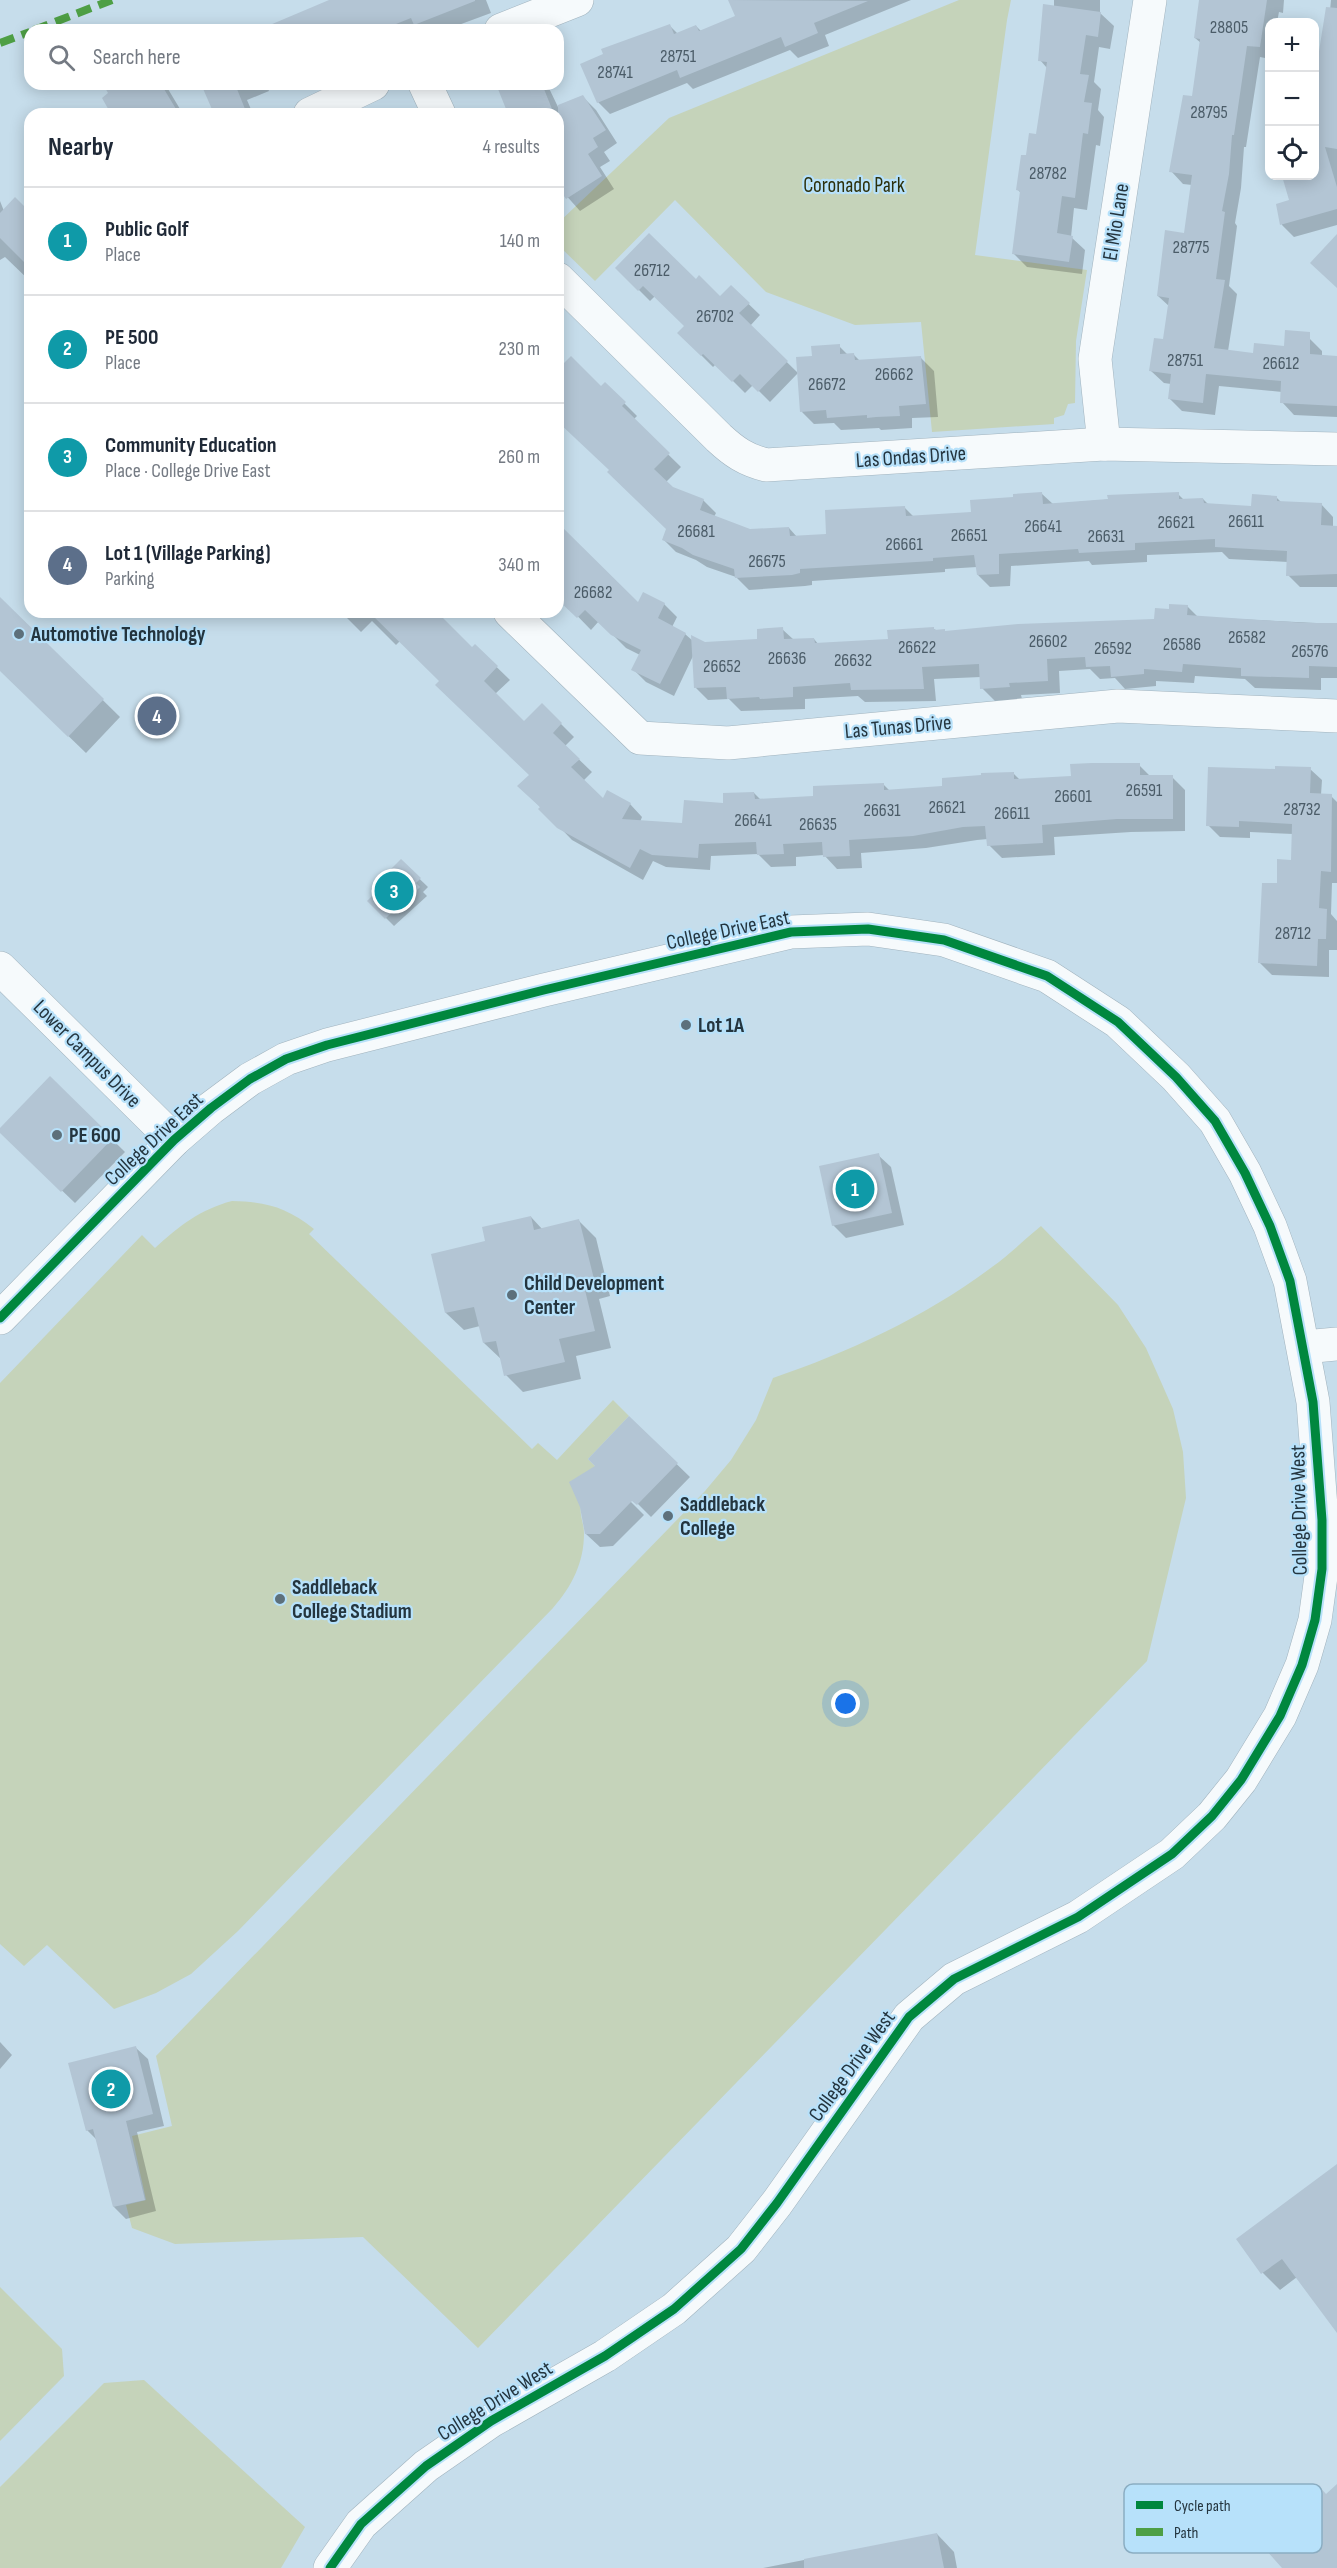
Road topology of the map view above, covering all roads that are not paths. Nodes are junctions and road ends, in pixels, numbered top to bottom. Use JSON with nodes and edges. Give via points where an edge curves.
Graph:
{"nodes":[{"id":1,"x":577,"y":0,"type":"edge"},
{"id":2,"x":1150,"y":0,"type":"edge"},
{"id":3,"x":516,"y":24,"type":"edge"},
{"id":4,"x":360,"y":90,"type":"edge"},
{"id":5,"x":428,"y":90,"type":"edge"},
{"id":6,"x":323,"y":108,"type":"edge"},
{"id":7,"x":436,"y":108,"type":"edge"},
{"id":8,"x":564,"y":285,"type":"edge"},
{"id":9,"x":1104,"y":444,"type":"junction"},
{"id":10,"x":1337,"y":449,"type":"edge"},
{"id":11,"x":516,"y":618,"type":"edge"},
{"id":12,"x":1337,"y":716,"type":"edge"},
{"id":13,"x":0,"y":968,"type":"edge"},
{"id":14,"x":174,"y":1140,"type":"junction"},
{"id":15,"x":0,"y":1318,"type":"edge"},
{"id":16,"x":1337,"y":1344,"type":"edge"},
{"id":17,"x":1304,"y":1347,"type":"junction"},
{"id":18,"x":1325,"y":1400,"type":"edge"},
{"id":19,"x":330,"y":2568,"type":"edge"}],
"edges":[{"from":1,"to":3,"type":"street"},
{"from":2,"to":9,"type":"street","name":"El Mio Lane","via":[[1095,359]]},
{"from":4,"to":6,"type":"street"},
{"from":5,"to":7,"type":"street"},
{"from":8,"to":9,"type":"street","name":"Las Ondas Drive","via":[[718,438],[749,461],[788,465]]},
{"from":9,"to":10,"type":"street","name":"Las Ondas Drive"},
{"from":11,"to":12,"type":"street","name":"Las Tunas Drive","via":[[640,738],[728,743],[1118,706]]},
{"from":13,"to":14,"type":"street","name":"Lower Campus Drive"},
{"from":14,"to":15,"type":"street","name":"College Drive East"},
{"from":14,"to":17,"type":"street","name":"College Drive East","via":[[268,1067],[327,1045],[791,932],[868,928],[944,940],[1047,976],[1119,1022],[1200,1104],[1215,1121],[1245,1173],[1270,1226],[1290,1281]]},
{"from":16,"to":17,"type":"street"},
{"from":17,"to":18,"type":"street","name":"College Drive East"},
{"from":18,"to":19,"type":"street","name":"College Drive West","via":[[1322,1569],[1315,1620],[1302,1665],[1280,1716],[1241,1780],[1212,1816],[1172,1854],[1078,1917],[954,1979],[909,2016],[741,2249],[674,2309],[605,2356],[491,2421],[426,2466],[361,2524]]}]}
